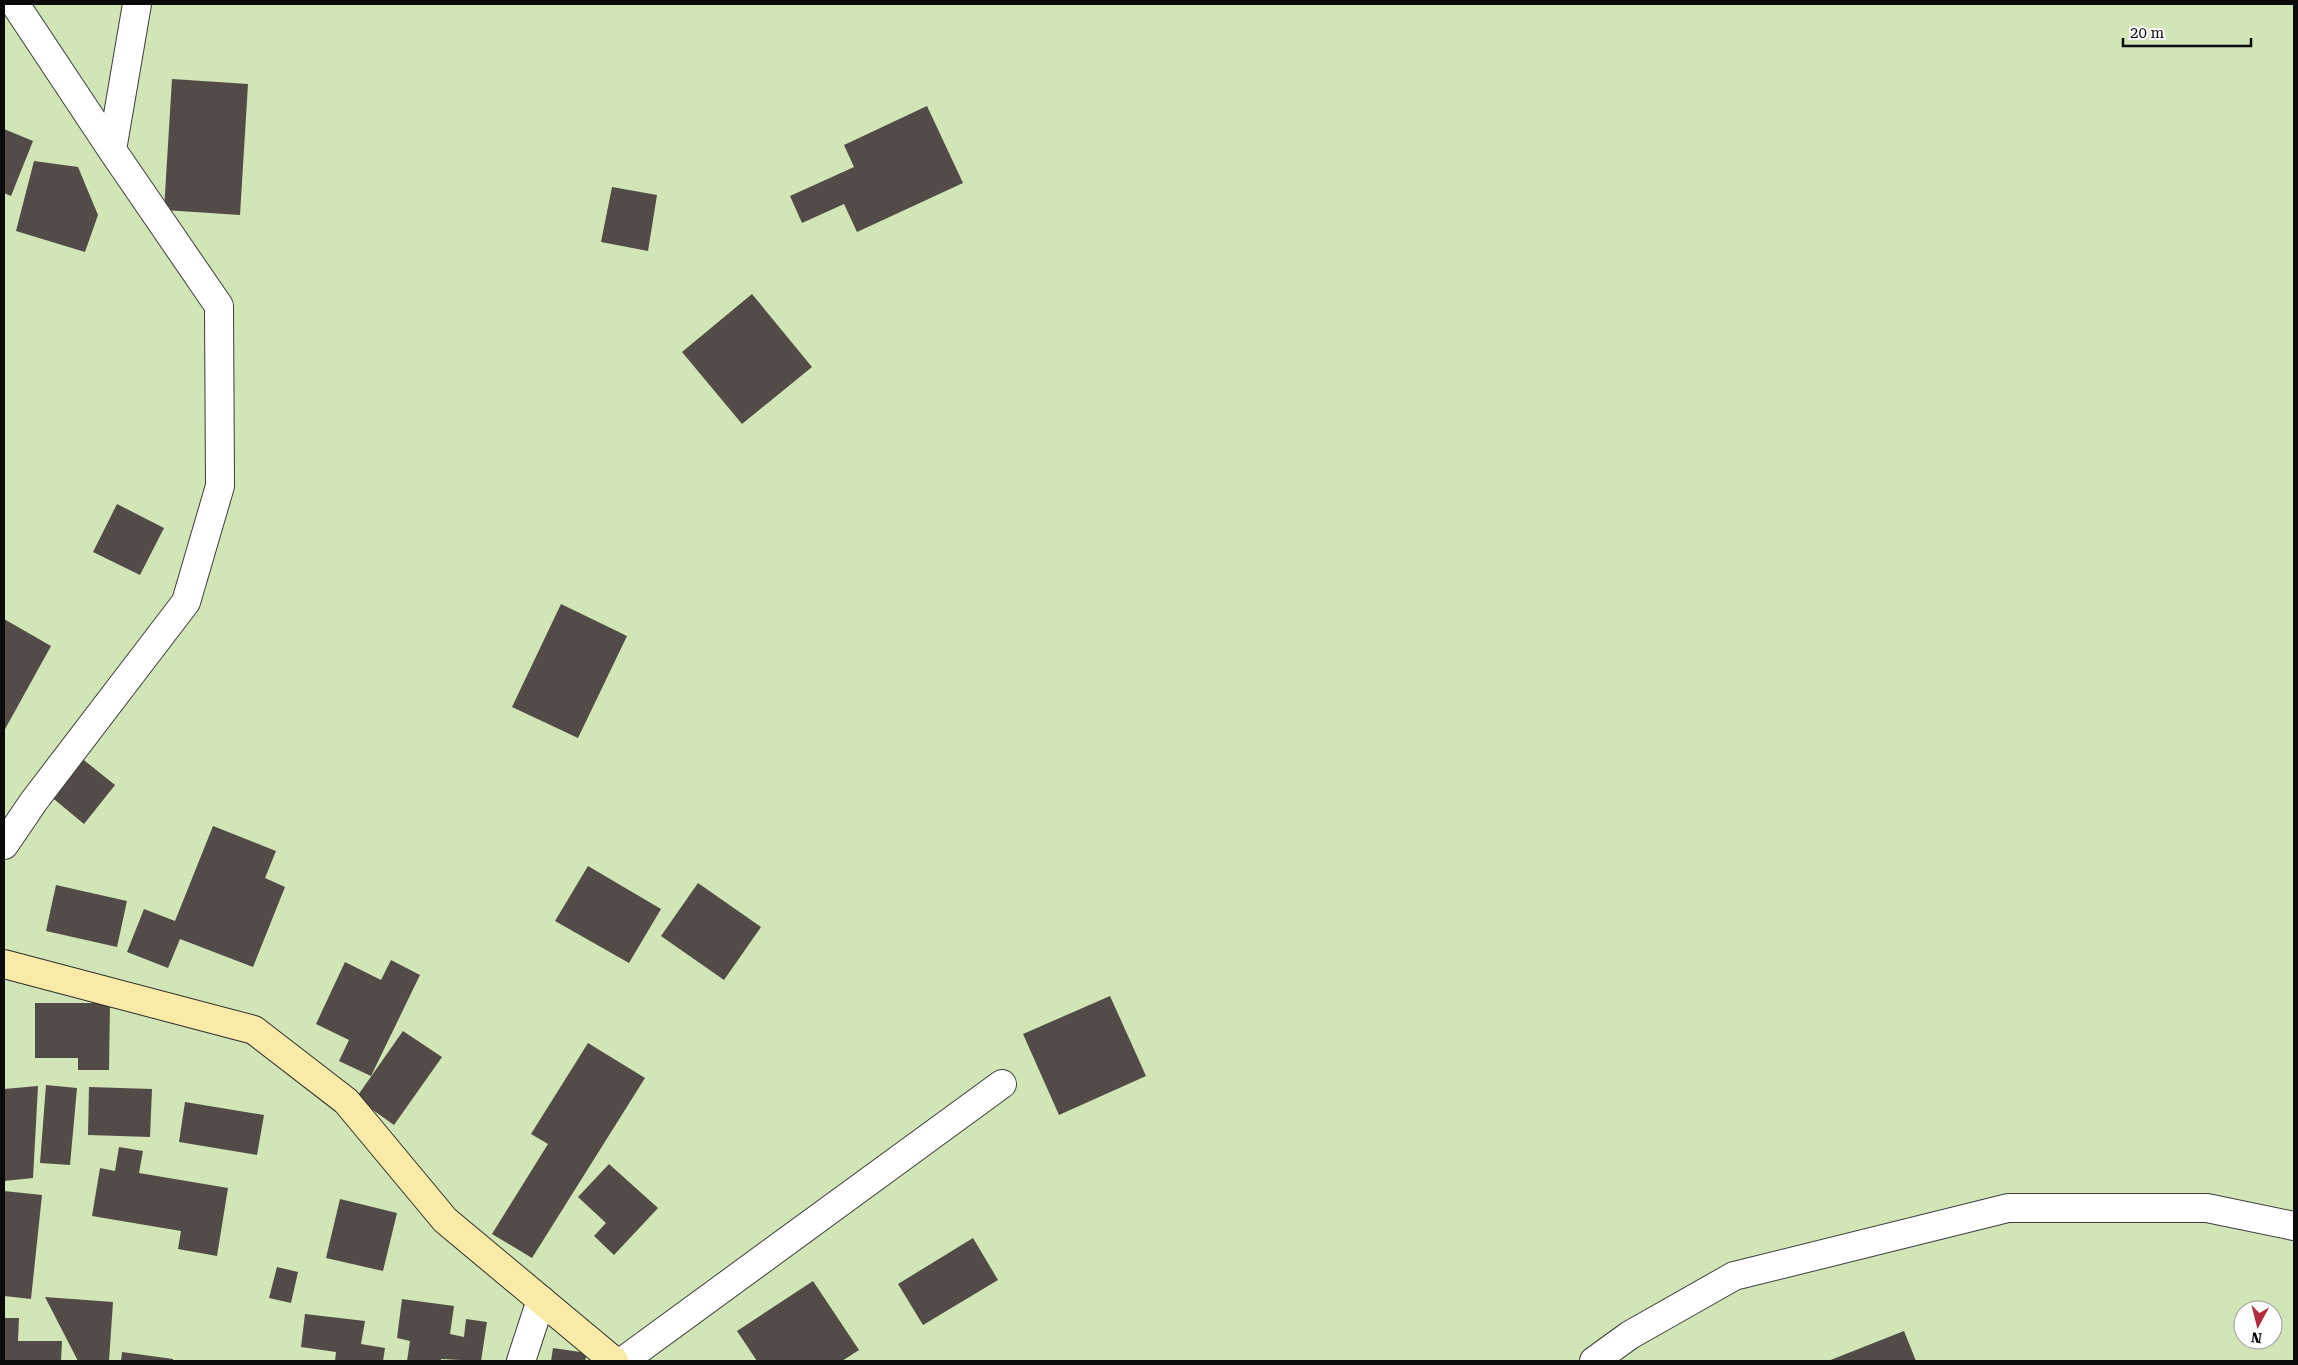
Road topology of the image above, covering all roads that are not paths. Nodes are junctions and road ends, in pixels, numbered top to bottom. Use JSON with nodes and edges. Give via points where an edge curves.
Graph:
{"nodes":[{"id":1,"x":15,"y":4,"type":"edge"},
{"id":2,"x":137,"y":4,"type":"edge"},
{"id":3,"x":112,"y":150,"type":"junction"},
{"id":4,"x":4,"y":845,"type":"edge"},
{"id":5,"x":4,"y":964,"type":"edge"},
{"id":6,"x":1002,"y":1084,"type":"dead end"},
{"id":7,"x":2294,"y":1226,"type":"edge"},
{"id":8,"x":541,"y":1300,"type":"junction"},
{"id":9,"x":521,"y":1361,"type":"edge"},
{"id":10,"x":614,"y":1361,"type":"edge"},
{"id":11,"x":623,"y":1361,"type":"edge"},
{"id":12,"x":1594,"y":1361,"type":"edge"}],
"edges":[{"from":1,"to":3,"type":"street"},
{"from":2,"to":3,"type":"street"},
{"from":3,"to":4,"type":"street","via":[[219,306],[220,486],[186,602]]},
{"from":5,"to":8,"type":"street","via":[[254,1030],[346,1101],[445,1220]]},
{"from":6,"to":11,"type":"street"},
{"from":7,"to":12,"type":"street","via":[[2207,1208],[2008,1208],[1734,1276],[1630,1335]]},
{"from":8,"to":9,"type":"street"},
{"from":8,"to":10,"type":"street"}]}
